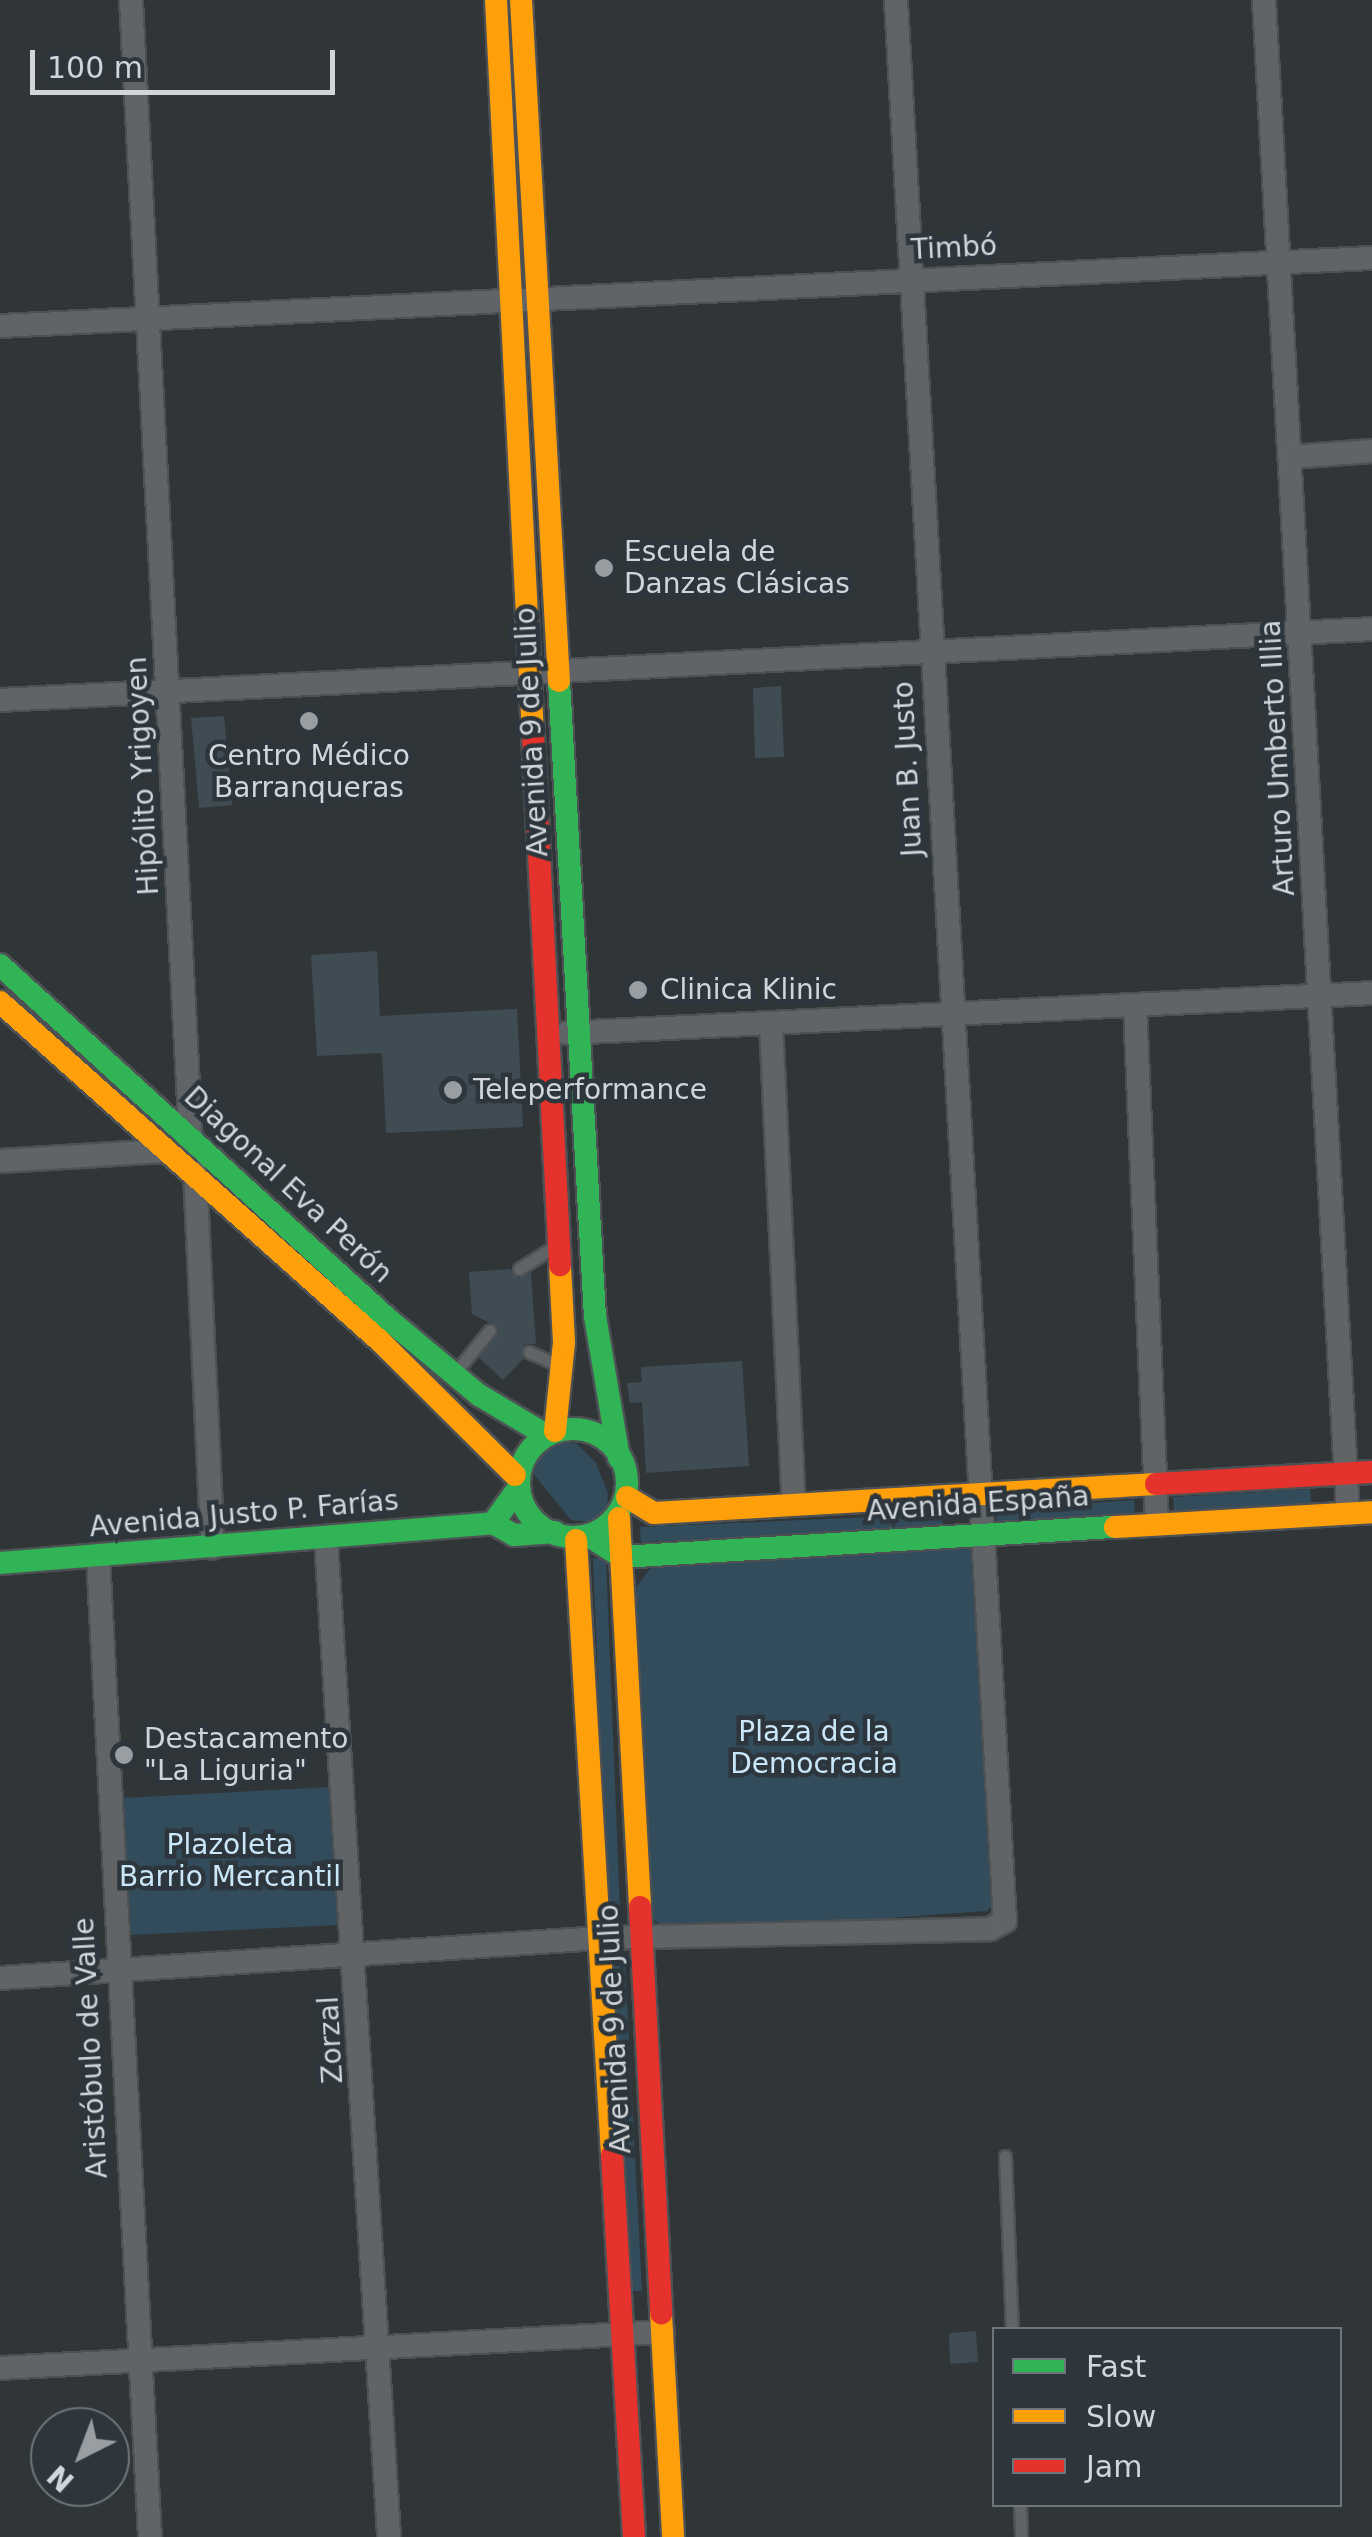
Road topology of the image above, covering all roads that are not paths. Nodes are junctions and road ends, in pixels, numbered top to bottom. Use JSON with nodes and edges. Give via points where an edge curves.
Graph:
{"nodes":[{"id":1,"x":131,"y":0,"type":"edge"},
{"id":2,"x":496,"y":0,"type":"edge"},
{"id":3,"x":521,"y":0,"type":"edge"},
{"id":4,"x":896,"y":0,"type":"edge"},
{"id":5,"x":1264,"y":0,"type":"edge"},
{"id":6,"x":1372,"y":258,"type":"edge"},
{"id":7,"x":1281,"y":264,"type":"junction"},
{"id":8,"x":910,"y":280,"type":"junction"},
{"id":9,"x":538,"y":305,"type":"junction"},
{"id":10,"x":514,"y":306,"type":"junction"},
{"id":11,"x":148,"y":322,"type":"junction"},
{"id":12,"x":0,"y":326,"type":"edge"},
{"id":13,"x":1372,"y":452,"type":"edge"},
{"id":14,"x":1290,"y":457,"type":"junction"},
{"id":15,"x":1372,"y":629,"type":"edge"},
{"id":16,"x":1300,"y":634,"type":"junction"},
{"id":17,"x":931,"y":652,"type":"junction"},
{"id":18,"x":558,"y":671,"type":"junction"},
{"id":19,"x":532,"y":672,"type":"junction"},
{"id":20,"x":169,"y":691,"type":"junction"},
{"id":21,"x":0,"y":700,"type":"edge"},
{"id":22,"x":0,"y":966,"type":"edge"},
{"id":23,"x":1372,"y":993,"type":"edge"},
{"id":24,"x":1322,"y":996,"type":"junction"},
{"id":25,"x":0,"y":1002,"type":"edge"},
{"id":26,"x":1135,"y":1006,"type":"junction"},
{"id":27,"x":953,"y":1015,"type":"junction"},
{"id":28,"x":770,"y":1023,"type":"junction"},
{"id":29,"x":580,"y":1033,"type":"junction"},
{"id":30,"x":548,"y":1034,"type":"junction"},
{"id":31,"x":190,"y":1133,"type":"junction"},
{"id":32,"x":166,"y":1150,"type":"junction"},
{"id":33,"x":0,"y":1161,"type":"edge"},
{"id":34,"x":196,"y":1177,"type":"junction"},
{"id":35,"x":559,"y":1245,"type":"junction"},
{"id":36,"x":519,"y":1269,"type":"dead end"},
{"id":37,"x":490,"y":1330,"type":"dead end"},
{"id":38,"x":528,"y":1352,"type":"dead end"},
{"id":39,"x":564,"y":1366,"type":"junction"},
{"id":40,"x":454,"y":1374,"type":"junction"},
{"id":41,"x":550,"y":1434,"type":"junction"},
{"id":42,"x":620,"y":1458,"type":"junction"},
{"id":43,"x":1372,"y":1472,"type":"edge"},
{"id":44,"x":1347,"y":1473,"type":"junction"},
{"id":45,"x":516,"y":1483,"type":"junction"},
{"id":46,"x":1154,"y":1484,"type":"junction"},
{"id":47,"x":977,"y":1493,"type":"junction"},
{"id":48,"x":794,"y":1503,"type":"junction"},
{"id":49,"x":623,"y":1508,"type":"junction"},
{"id":50,"x":1372,"y":1512,"type":"edge"},
{"id":51,"x":1348,"y":1514,"type":"junction"},
{"id":52,"x":493,"y":1523,"type":"junction"},
{"id":53,"x":1157,"y":1523,"type":"junction"},
{"id":54,"x":980,"y":1534,"type":"junction"},
{"id":55,"x":575,"y":1536,"type":"junction"},
{"id":56,"x":326,"y":1540,"type":"junction"},
{"id":57,"x":213,"y":1548,"type":"junction"},
{"id":58,"x":98,"y":1556,"type":"junction"},
{"id":59,"x":621,"y":1556,"type":"junction"},
{"id":60,"x":0,"y":1562,"type":"edge"},
{"id":61,"x":600,"y":1938,"type":"junction"},
{"id":62,"x":639,"y":1942,"type":"junction"},
{"id":63,"x":356,"y":1954,"type":"junction"},
{"id":64,"x":116,"y":1971,"type":"junction"},
{"id":65,"x":0,"y":1978,"type":"edge"},
{"id":66,"x":1005,"y":2156,"type":"dead end"},
{"id":67,"x":1012,"y":2327,"type":"edge"},
{"id":68,"x":662,"y":2332,"type":"junction"},
{"id":69,"x":620,"y":2334,"type":"junction"},
{"id":70,"x":378,"y":2344,"type":"junction"},
{"id":71,"x":140,"y":2361,"type":"junction"},
{"id":72,"x":0,"y":2368,"type":"edge"},
{"id":73,"x":1020,"y":2507,"type":"edge"},
{"id":74,"x":150,"y":2537,"type":"edge"},
{"id":75,"x":389,"y":2537,"type":"edge"},
{"id":76,"x":634,"y":2537,"type":"edge"},
{"id":77,"x":673,"y":2537,"type":"edge"},
{"id":78,"x":1021,"y":2537,"type":"edge"}],
"edges":[{"from":1,"to":11,"type":"street","name":"Hipólito Yrigoyen"},
{"from":2,"to":10,"type":"main road","name":"Avenida 9 de Julio"},
{"from":3,"to":9,"type":"main road","name":"Avenida 9 de Julio"},
{"from":4,"to":8,"type":"street","name":"Juan B. Justo"},
{"from":5,"to":7,"type":"street","name":"Arturo Umberto Illia"},
{"from":6,"to":7,"type":"street","name":"Timbó"},
{"from":7,"to":8,"type":"street","name":"Timbó"},
{"from":7,"to":14,"type":"street","name":"Arturo Umberto Illia"},
{"from":8,"to":9,"type":"street","name":"Timbó"},
{"from":8,"to":17,"type":"street","name":"Juan B. Justo"},
{"from":9,"to":10,"type":"street","name":"Timbó"},
{"from":9,"to":18,"type":"main road","name":"Avenida 9 de Julio"},
{"from":10,"to":11,"type":"street","name":"Timbó"},
{"from":10,"to":19,"type":"main road","name":"Avenida 9 de Julio"},
{"from":11,"to":12,"type":"street","name":"Timbó"},
{"from":11,"to":20,"type":"street","name":"Hipólito Yrigoyen"},
{"from":13,"to":14,"type":"street"},
{"from":14,"to":16,"type":"street","name":"Arturo Umberto Illia"},
{"from":15,"to":16,"type":"street"},
{"from":16,"to":17,"type":"street"},
{"from":16,"to":24,"type":"street","name":"Arturo Umberto Illia"},
{"from":17,"to":18,"type":"street"},
{"from":17,"to":27,"type":"street","name":"Juan B. Justo"},
{"from":18,"to":19,"type":"street"},
{"from":18,"to":29,"type":"main road","name":"Avenida 9 de Julio"},
{"from":19,"to":20,"type":"street"},
{"from":19,"to":30,"type":"main road","name":"Avenida 9 de Julio"},
{"from":20,"to":21,"type":"street"},
{"from":20,"to":31,"type":"street","name":"Hipólito Yrigoyen"},
{"from":22,"to":31,"type":"main road","name":"Diagonal Eva Perón"},
{"from":23,"to":24,"type":"street"},
{"from":24,"to":26,"type":"street"},
{"from":24,"to":44,"type":"street","name":"Arturo Umberto Illia"},
{"from":25,"to":32,"type":"main road","name":"Diagonal Eva Perón"},
{"from":26,"to":27,"type":"street"},
{"from":26,"to":46,"type":"street"},
{"from":27,"to":28,"type":"street"},
{"from":27,"to":47,"type":"street","name":"Juan B. Justo"},
{"from":28,"to":29,"type":"street"},
{"from":28,"to":48,"type":"street"},
{"from":29,"to":30,"type":"street"},
{"from":29,"to":42,"type":"main road","name":"Avenida 9 de Julio","via":[[595,1316]]},
{"from":30,"to":35,"type":"main road","name":"Avenida 9 de Julio"},
{"from":31,"to":34,"type":"street","name":"Hipólito Yrigoyen"},
{"from":31,"to":40,"type":"main road","name":"Diagonal Eva Perón"},
{"from":32,"to":33,"type":"street"},
{"from":32,"to":34,"type":"main road","name":"Diagonal Eva Perón"},
{"from":34,"to":45,"type":"main road","name":"Diagonal Eva Perón"},
{"from":34,"to":57,"type":"street","name":"Hipólito Yrigoyen"},
{"from":35,"to":36,"type":"lane"},
{"from":35,"to":39,"type":"main road","name":"Avenida 9 de Julio"},
{"from":37,"to":40,"type":"lane"},
{"from":38,"to":39,"type":"lane"},
{"from":39,"to":41,"type":"main road","name":"Avenida 9 de Julio"},
{"from":40,"to":41,"type":"main road","name":"Diagonal Eva Perón"},
{"from":41,"to":42,"type":"main road","via":[[592,1434]]},
{"from":41,"to":45,"type":"main road","via":[[524,1454]]},
{"from":42,"to":49,"type":"main road"},
{"from":43,"to":44,"type":"main road","name":"Avenida España"},
{"from":44,"to":46,"type":"main road","name":"Avenida España"},
{"from":44,"to":51,"type":"street","name":"Arturo Umberto Illia"},
{"from":45,"to":52,"type":"main road"},
{"from":45,"to":55,"type":"main road"},
{"from":46,"to":47,"type":"main road","name":"Avenida España"},
{"from":46,"to":53,"type":"street"},
{"from":47,"to":48,"type":"main road","name":"Avenida España"},
{"from":47,"to":54,"type":"street","name":"Juan B. Justo"},
{"from":48,"to":49,"type":"main road","name":"Avenida España","via":[[654,1513]]},
{"from":49,"to":55,"type":"main road"},
{"from":49,"to":59,"type":"main road","name":"Avenida 9 de Julio"},
{"from":50,"to":51,"type":"main road","name":"Avenida España"},
{"from":51,"to":53,"type":"main road","name":"Avenida España"},
{"from":52,"to":55,"type":"main road","name":"Avenida Justo P. Farías","via":[[514,1535]]},
{"from":52,"to":56,"type":"main road","name":"Avenida Justo P. Farías"},
{"from":53,"to":54,"type":"main road","name":"Avenida España"},
{"from":54,"to":59,"type":"main road","name":"Avenida España"},
{"from":54,"to":62,"type":"street","name":"Juan B. Justo","via":[[1005,1921],[990,1928]]},
{"from":55,"to":59,"type":"main road"},
{"from":55,"to":61,"type":"main road","name":"Avenida 9 de Julio"},
{"from":56,"to":57,"type":"main road","name":"Avenida Justo P. Farías"},
{"from":56,"to":63,"type":"street","name":"Zorzal"},
{"from":57,"to":58,"type":"main road","name":"Avenida Justo P. Farías"},
{"from":58,"to":60,"type":"main road","name":"Avenida Justo P. Farías"},
{"from":58,"to":64,"type":"street","name":"Aristóbulo de Valle"},
{"from":59,"to":62,"type":"main road","name":"Avenida 9 de Julio"},
{"from":61,"to":62,"type":"street"},
{"from":61,"to":63,"type":"street"},
{"from":61,"to":69,"type":"main road","name":"Avenida 9 de Julio"},
{"from":62,"to":68,"type":"main road","name":"Avenida 9 de Julio"},
{"from":63,"to":64,"type":"street"},
{"from":63,"to":70,"type":"street","name":"Zorzal"},
{"from":64,"to":65,"type":"street"},
{"from":64,"to":71,"type":"street","name":"Aristóbulo de Valle"},
{"from":66,"to":67,"type":"lane"},
{"from":68,"to":69,"type":"street"},
{"from":68,"to":77,"type":"main road","name":"Avenida 9 de Julio"},
{"from":69,"to":70,"type":"street"},
{"from":69,"to":76,"type":"main road","name":"Avenida 9 de Julio"},
{"from":70,"to":71,"type":"street"},
{"from":70,"to":75,"type":"street","name":"Zorzal"},
{"from":71,"to":72,"type":"street"},
{"from":71,"to":74,"type":"street","name":"Aristóbulo de Valle"},
{"from":73,"to":78,"type":"lane"}]}
